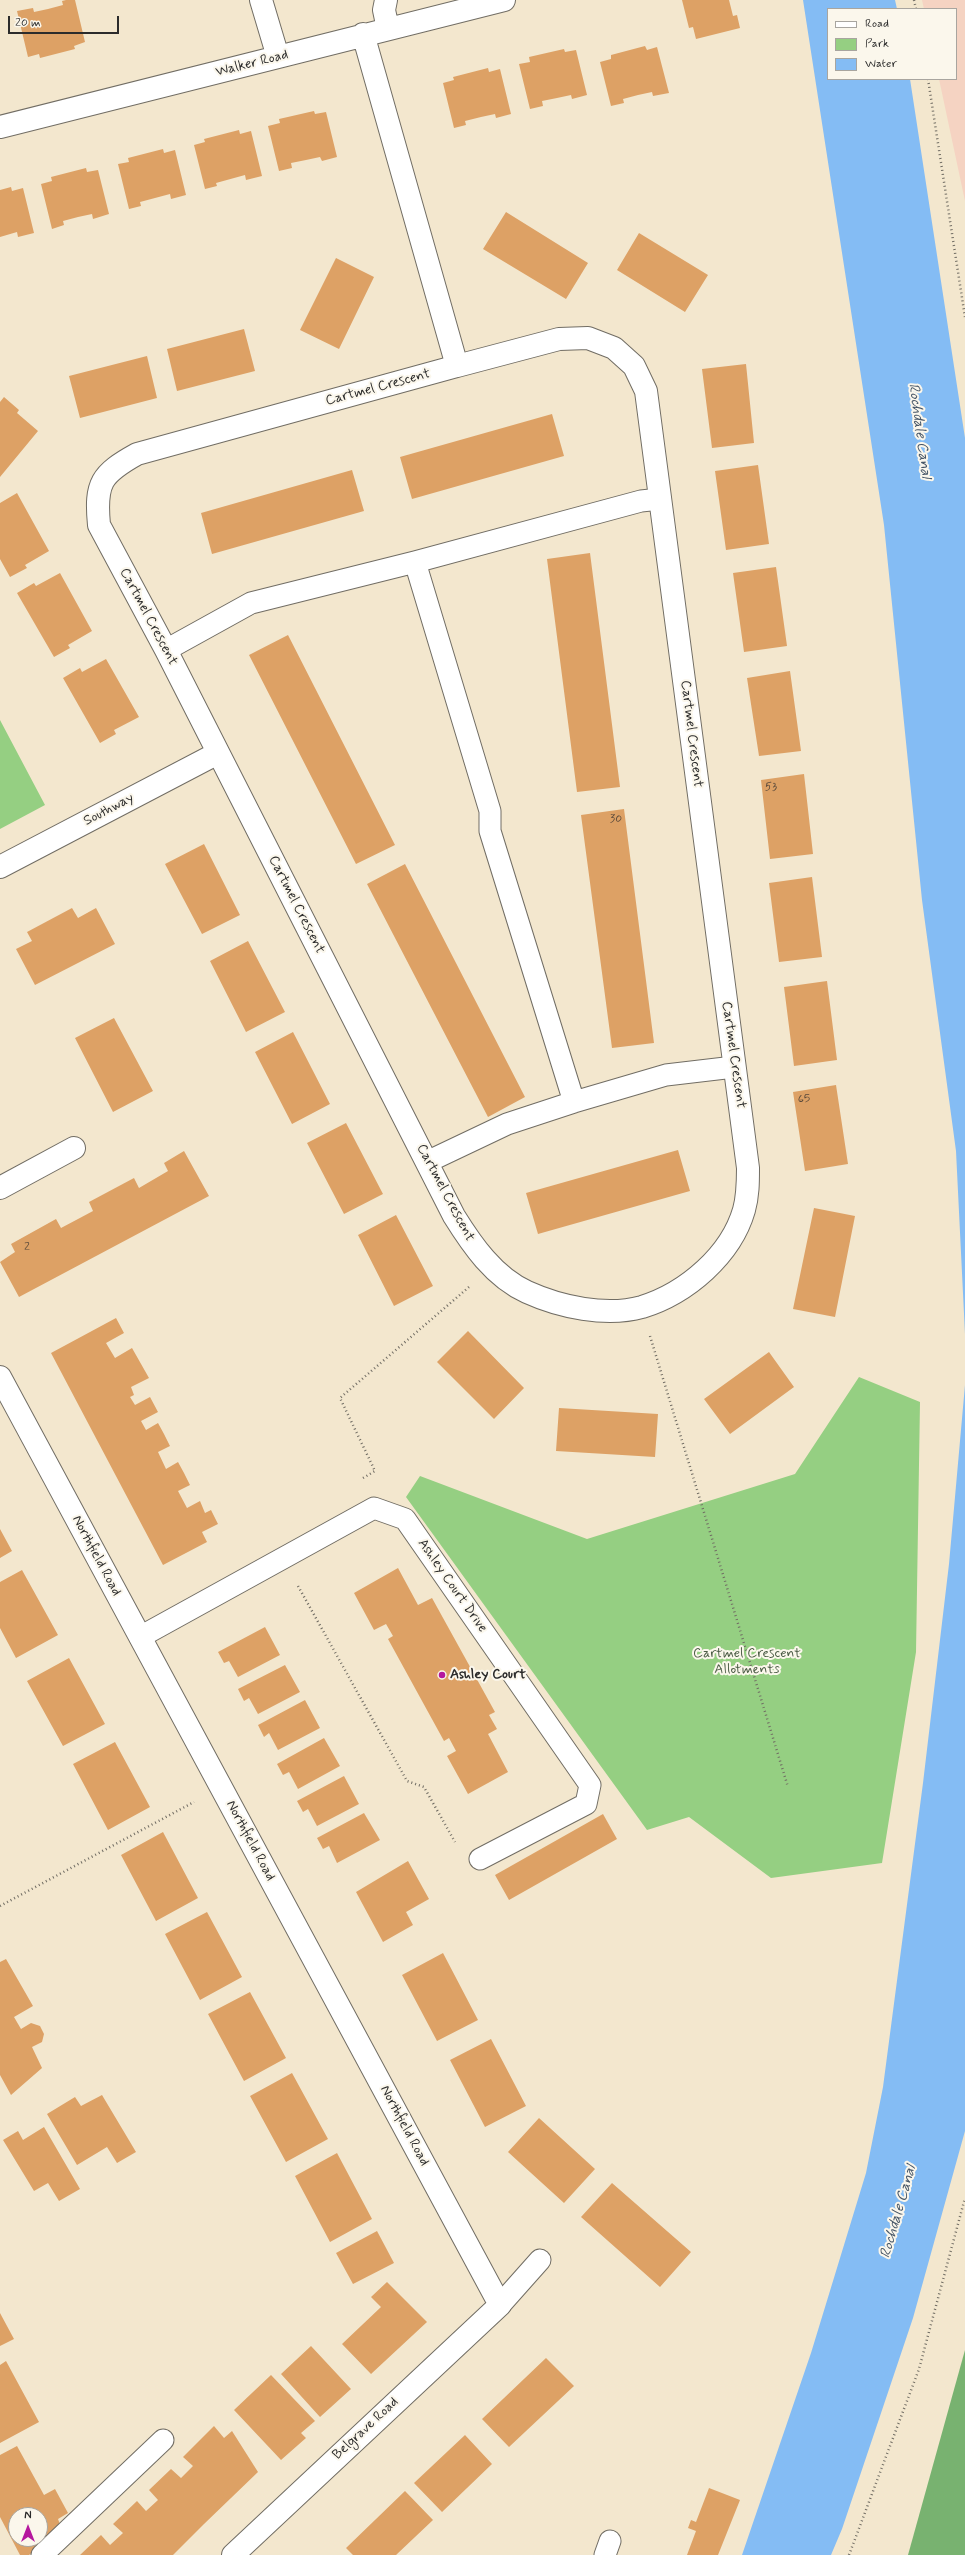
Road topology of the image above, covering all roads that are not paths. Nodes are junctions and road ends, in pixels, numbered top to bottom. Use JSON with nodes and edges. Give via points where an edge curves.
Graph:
{"nodes":[{"id":1,"x":261,"y":0,"type":"edge"},
{"id":2,"x":386,"y":0,"type":"edge"},
{"id":3,"x":504,"y":0,"type":"edge"},
{"id":4,"x":388,"y":29,"type":"junction"},
{"id":5,"x":363,"y":34,"type":"junction"},
{"id":6,"x":278,"y":57,"type":"junction"},
{"id":7,"x":0,"y":128,"type":"edge"},
{"id":8,"x":457,"y":366,"type":"junction"},
{"id":9,"x":660,"y":499,"type":"junction"},
{"id":10,"x":415,"y":562,"type":"junction"},
{"id":11,"x":166,"y":650,"type":"junction"},
{"id":12,"x":218,"y":753,"type":"junction"},
{"id":13,"x":0,"y":867,"type":"edge"},
{"id":14,"x":734,"y":1067,"type":"junction"},
{"id":15,"x":574,"y":1102,"type":"junction"},
{"id":16,"x":74,"y":1148,"type":"dead end"},
{"id":17,"x":427,"y":1162,"type":"junction"},
{"id":18,"x":0,"y":1188,"type":"edge"},
{"id":19,"x":0,"y":1377,"type":"edge"},
{"id":20,"x":140,"y":1637,"type":"junction"},
{"id":21,"x":480,"y":1859,"type":"road end"},
{"id":22,"x":540,"y":2260,"type":"dead end"},
{"id":23,"x":500,"y":2305,"type":"junction"},
{"id":24,"x":163,"y":2440,"type":"dead end"},
{"id":25,"x":42,"y":2555,"type":"edge"},
{"id":26,"x":234,"y":2555,"type":"edge"}],
"edges":[{"from":1,"to":6,"type":"street"},
{"from":2,"to":4,"type":"street","via":[[384,10]]},
{"from":3,"to":4,"type":"street","name":"Walker Road"},
{"from":4,"to":5,"type":"street","name":"Walker Road"},
{"from":5,"to":6,"type":"street","name":"Walker Road"},
{"from":5,"to":8,"type":"street"},
{"from":6,"to":7,"type":"street","name":"Walker Road"},
{"from":8,"to":9,"type":"street","name":"Cartmel Crescent","via":[[559,339],[588,338],[614,348],[634,366],[646,391]]},
{"from":8,"to":11,"type":"street","name":"Cartmel Crescent","via":[[137,454],[112,468],[100,485],[97,505],[99,525]]},
{"from":9,"to":10,"type":"lane","via":[[641,501]]},
{"from":9,"to":14,"type":"street","name":"Cartmel Crescent"},
{"from":10,"to":11,"type":"lane","via":[[251,603]]},
{"from":10,"to":15,"type":"lane","via":[[490,811],[490,832]]},
{"from":11,"to":12,"type":"street","name":"Cartmel Crescent"},
{"from":12,"to":13,"type":"street","name":"Southway"},
{"from":12,"to":17,"type":"street","name":"Cartmel Crescent"},
{"from":14,"to":15,"type":"lane","via":[[666,1075]]},
{"from":14,"to":17,"type":"street","name":"Cartmel Crescent","via":[[748,1168],[747,1198],[737,1230],[723,1251],[691,1281],[642,1307],[611,1310],[581,1308],[553,1302],[525,1291],[497,1271],[472,1245],[454,1216]]},
{"from":15,"to":17,"type":"lane","via":[[507,1124]]},
{"from":16,"to":18,"type":"street"},
{"from":19,"to":20,"type":"street","name":"Northfield Road"},
{"from":20,"to":21,"type":"lane","name":"Ashley Court Drive","via":[[374,1508],[405,1519],[590,1785],[586,1804]]},
{"from":20,"to":23,"type":"street","name":"Northfield Road"},
{"from":22,"to":23,"type":"lane"},
{"from":23,"to":26,"type":"street","name":"Belgrave Road"},
{"from":24,"to":25,"type":"lane"}]}
